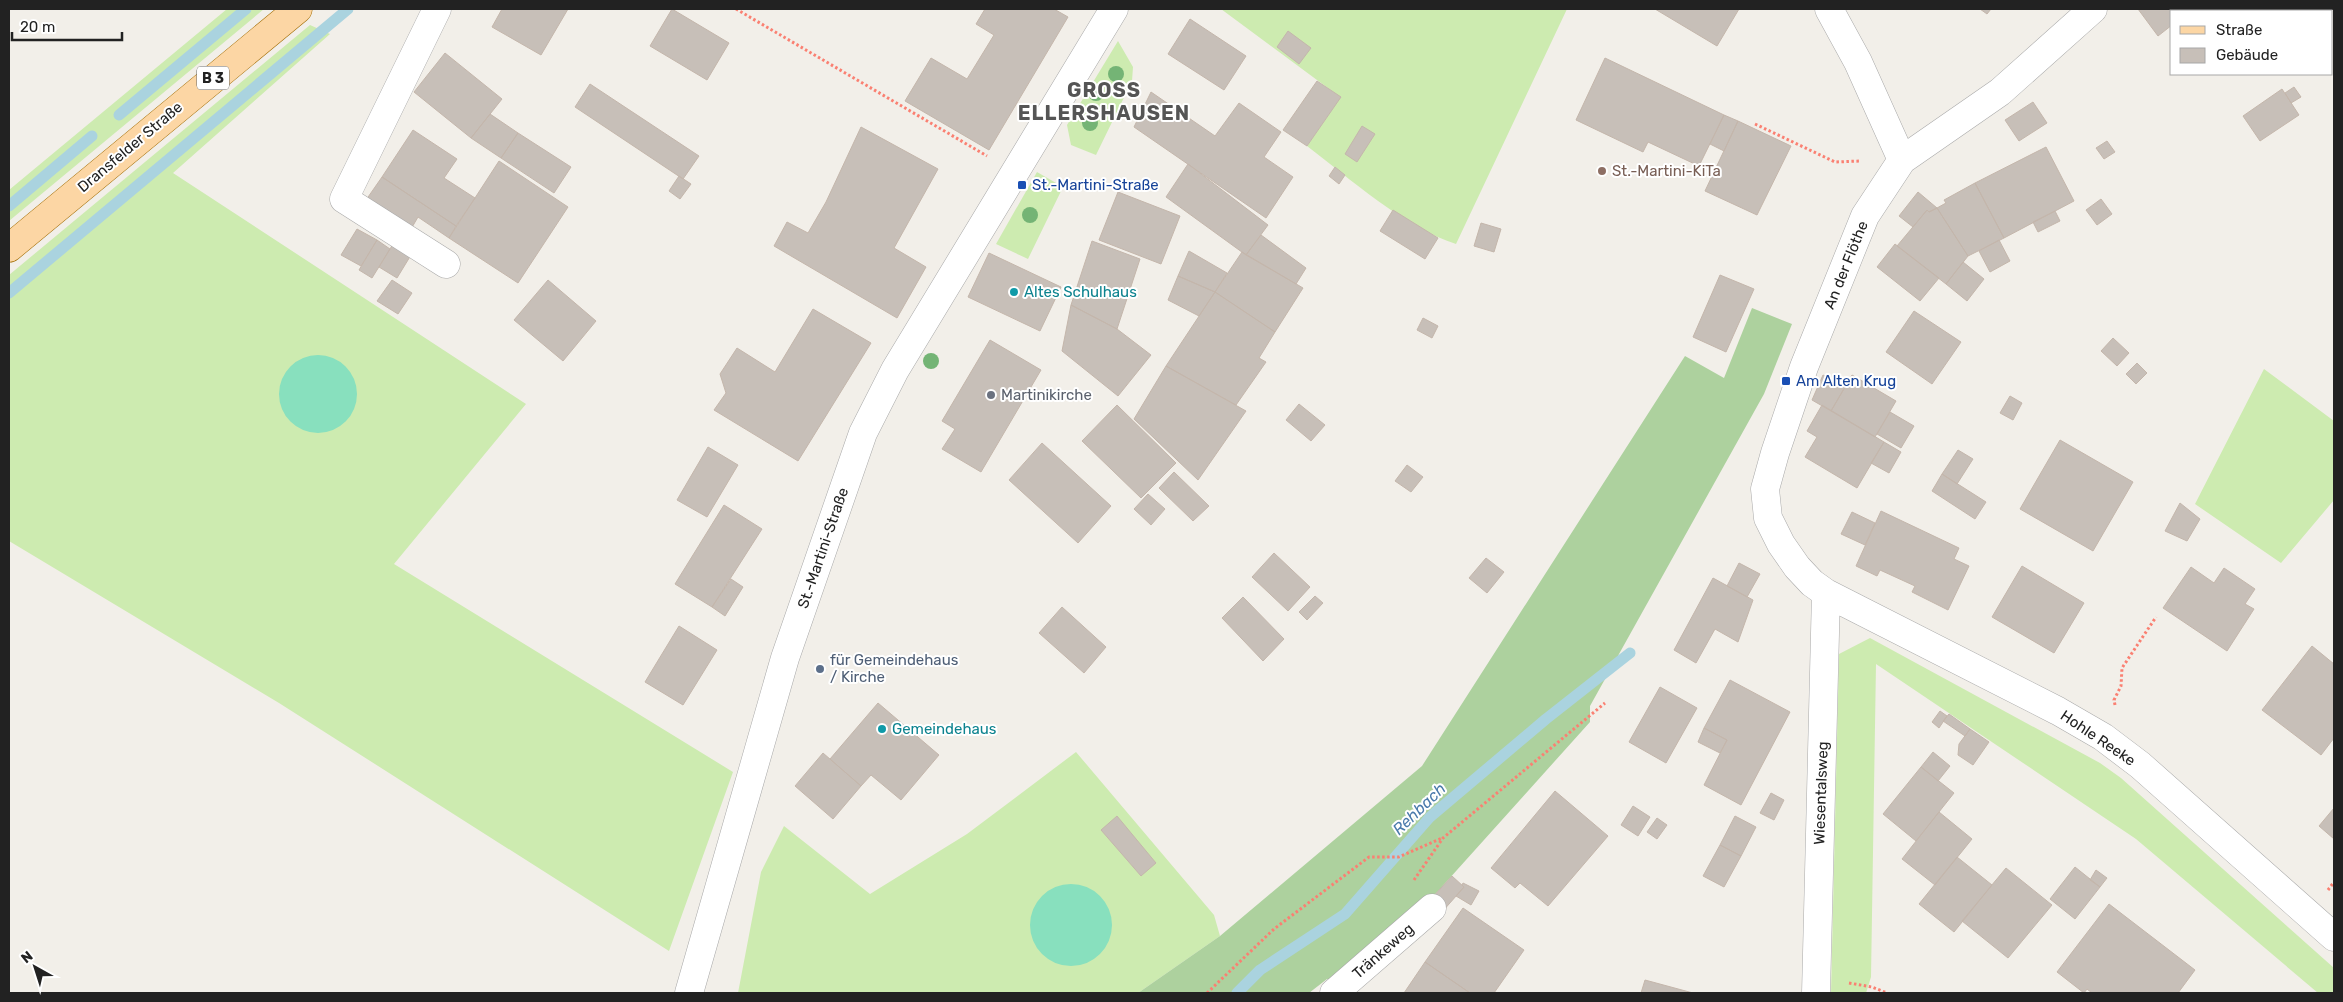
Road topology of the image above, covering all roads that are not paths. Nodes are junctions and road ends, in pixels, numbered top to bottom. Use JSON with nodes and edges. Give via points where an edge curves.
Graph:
{"nodes":[{"id":1,"x":298,"y":9,"type":"edge"},
{"id":2,"x":437,"y":9,"type":"edge"},
{"id":3,"x":1114,"y":9,"type":"edge"},
{"id":4,"x":1829,"y":9,"type":"edge"},
{"id":5,"x":2093,"y":9,"type":"edge"},
{"id":6,"x":1902,"y":160,"type":"junction"},
{"id":7,"x":9,"y":248,"type":"edge"},
{"id":8,"x":446,"y":264,"type":"dead end"},
{"id":9,"x":1826,"y":593,"type":"junction"},
{"id":10,"x":1432,"y":908,"type":"dead end"},
{"id":11,"x":2334,"y":937,"type":"edge"},
{"id":12,"x":689,"y":993,"type":"edge"},
{"id":13,"x":1334,"y":993,"type":"edge"},
{"id":14,"x":1816,"y":993,"type":"edge"}],
"edges":[{"from":1,"to":7,"type":"main road","name":"Dransfelder Straße","number":"B 3"},
{"from":2,"to":8,"type":"street","via":[[344,199]]},
{"from":3,"to":12,"type":"street","name":"St.-Martini-Straße","via":[[895,370],[863,433],[785,658]]},
{"from":4,"to":6,"type":"street","via":[[1858,62]]},
{"from":5,"to":6,"type":"street","name":"An der Flöthe","via":[[2000,92]]},
{"from":6,"to":9,"type":"street","name":"An der Flöthe","via":[[1865,216],[1804,367],[1766,489],[1768,518],[1781,544],[1797,568]]},
{"from":9,"to":11,"type":"street","name":"Hohle Reeke","via":[[2103,737],[2140,765]]},
{"from":9,"to":14,"type":"street","name":"Wiesentalsweg"},
{"from":10,"to":13,"type":"street","name":"Tränkeweg"}]}
